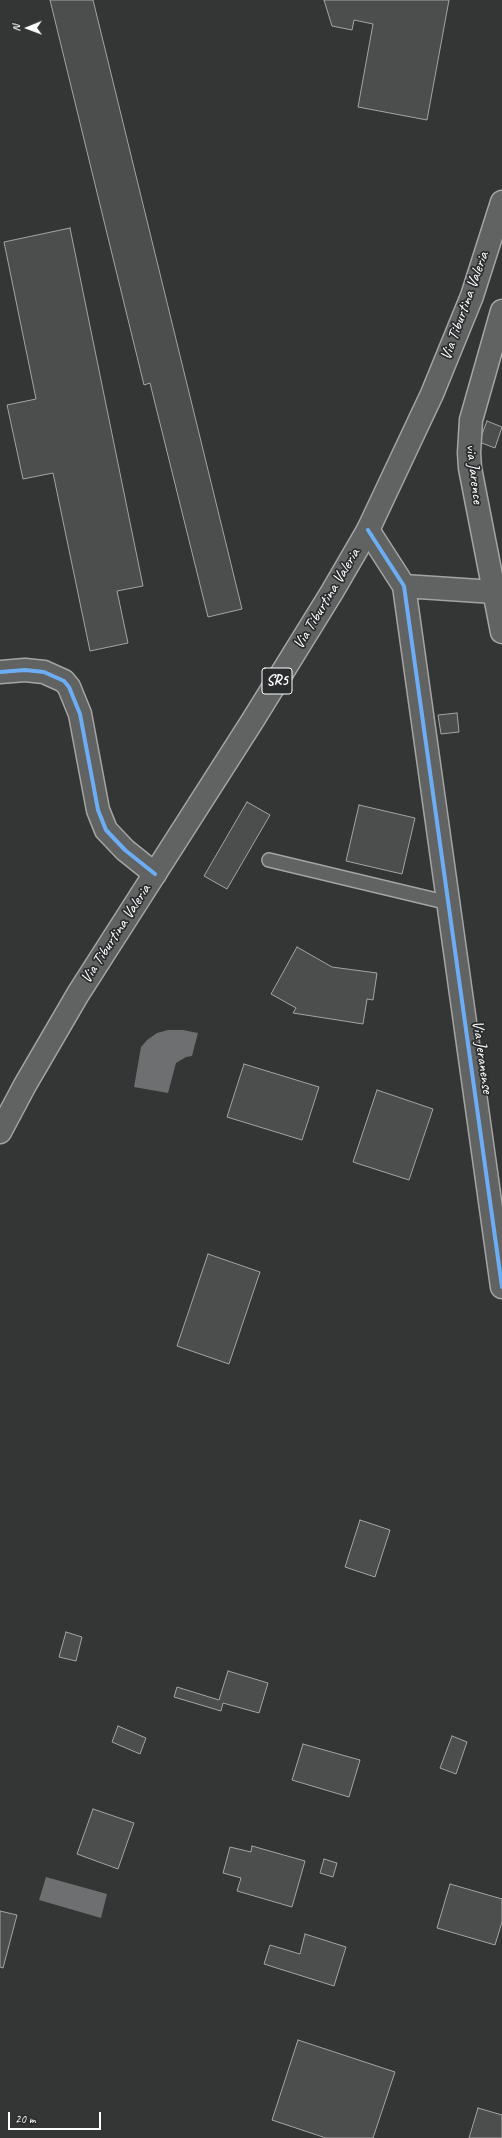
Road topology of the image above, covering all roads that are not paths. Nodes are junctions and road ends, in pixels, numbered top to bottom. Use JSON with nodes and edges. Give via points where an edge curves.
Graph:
{"nodes":[{"id":1,"x":502,"y":202,"type":"edge"},
{"id":2,"x":502,"y":311,"type":"edge"},
{"id":3,"x":368,"y":530,"type":"junction"},
{"id":4,"x":404,"y":586,"type":"junction"},
{"id":5,"x":494,"y":592,"type":"junction"},
{"id":6,"x":502,"y":632,"type":"edge"},
{"id":7,"x":0,"y":672,"type":"edge"},
{"id":8,"x":269,"y":860,"type":"dead end"},
{"id":9,"x":155,"y":874,"type":"junction"},
{"id":10,"x":449,"y":903,"type":"junction"},
{"id":11,"x":0,"y":1132,"type":"edge"},
{"id":12,"x":502,"y":1287,"type":"edge"}],
"edges":[{"from":1,"to":3,"type":"street","name":"Via Tiburtina Valeria","number":"SR5","via":[[472,296],[410,444]]},
{"from":2,"to":5,"type":"street","name":"via Jarence","via":[[474,404],[469,437],[470,468]]},
{"from":3,"to":4,"type":"street"},
{"from":3,"to":9,"type":"street","name":"Via Tiburtina Valeria","number":"SR5","via":[[274,686]]},
{"from":4,"to":5,"type":"street"},
{"from":4,"to":10,"type":"street","name":"Via Jeranense"},
{"from":5,"to":6,"type":"street"},
{"from":7,"to":9,"type":"street","via":[[44,672],[64,680],[80,714],[98,810],[106,830],[125,850]]},
{"from":8,"to":10,"type":"lane"},
{"from":9,"to":11,"type":"street","name":"Via Tiburtina Valeria","number":"SR5","via":[[74,1001]]},
{"from":10,"to":12,"type":"street","name":"Via Jeranense"}]}
